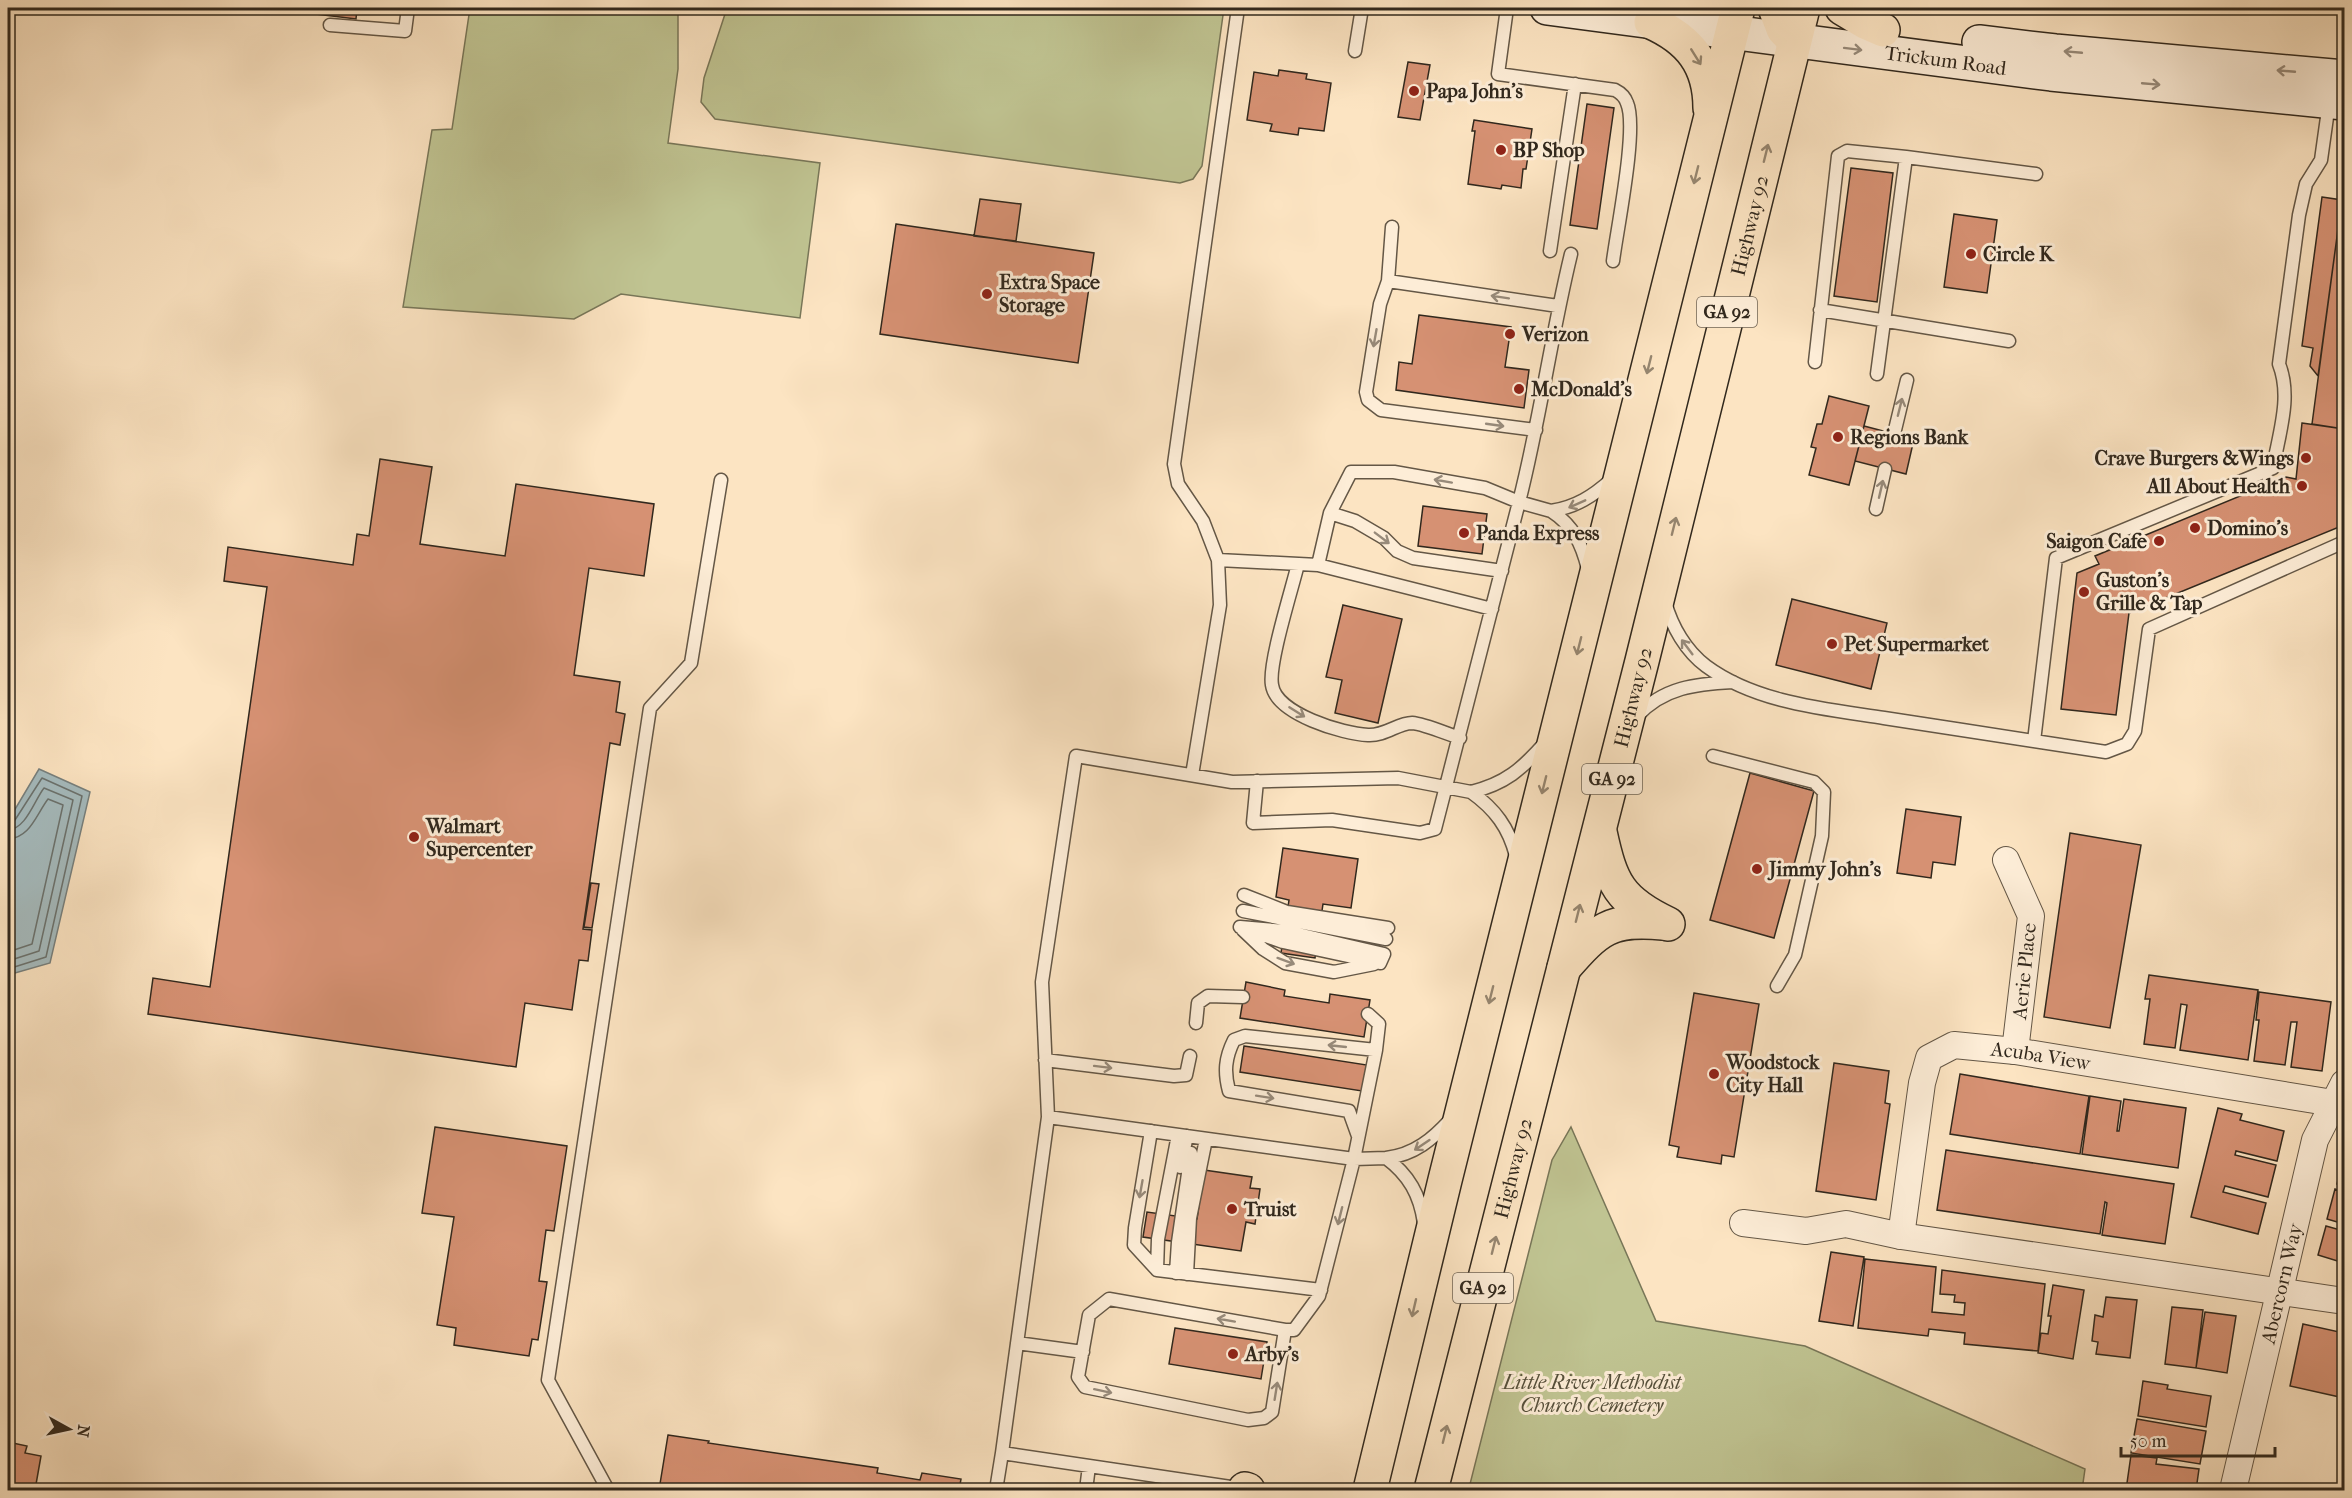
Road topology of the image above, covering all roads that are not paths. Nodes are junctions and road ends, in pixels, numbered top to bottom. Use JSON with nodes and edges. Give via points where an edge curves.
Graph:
{"nodes":[{"id":1,"x":408,"y":8,"type":"edge"},
{"id":2,"x":1238,"y":8,"type":"edge"},
{"id":3,"x":1362,"y":8,"type":"edge"},
{"id":4,"x":1507,"y":8,"type":"edge"},
{"id":5,"x":1547,"y":8,"type":"edge"},
{"id":6,"x":1842,"y":8,"type":"edge"},
{"id":7,"x":1732,"y":14,"type":"edge"},
{"id":8,"x":1790,"y":18,"type":"edge"},
{"id":9,"x":1651,"y":22,"type":"junction"},
{"id":10,"x":330,"y":25,"type":"dead end"},
{"id":11,"x":1883,"y":30,"type":"junction"},
{"id":12,"x":1355,"y":51,"type":"dead end"},
{"id":13,"x":1575,"y":84,"type":"junction"},
{"id":14,"x":2337,"y":89,"type":"edge"},
{"id":15,"x":1711,"y":119,"type":"junction"},
{"id":16,"x":1906,"y":157,"type":"junction"},
{"id":17,"x":2036,"y":174,"type":"dead end"},
{"id":18,"x":1392,"y":227,"type":"dead end"},
{"id":19,"x":1550,"y":251,"type":"dead end"},
{"id":20,"x":1571,"y":254,"type":"dead end"},
{"id":21,"x":1613,"y":261,"type":"dead end"},
{"id":22,"x":1388,"y":281,"type":"junction"},
{"id":23,"x":1558,"y":306,"type":"junction"},
{"id":24,"x":1820,"y":310,"type":"junction"},
{"id":25,"x":1885,"y":322,"type":"junction"},
{"id":26,"x":2009,"y":341,"type":"dead end"},
{"id":27,"x":1815,"y":362,"type":"dead end"},
{"id":28,"x":1877,"y":374,"type":"dead end"},
{"id":29,"x":1907,"y":380,"type":"dead end"},
{"id":30,"x":1536,"y":430,"type":"junction"},
{"id":31,"x":1894,"y":434,"type":"dead end"},
{"id":32,"x":1623,"y":469,"type":"junction"},
{"id":33,"x":1885,"y":469,"type":"dead end"},
{"id":34,"x":721,"y":480,"type":"dead end"},
{"id":35,"x":1519,"y":502,"type":"junction"},
{"id":36,"x":1876,"y":509,"type":"dead end"},
{"id":37,"x":1551,"y":510,"type":"junction"},
{"id":38,"x":1330,"y":513,"type":"junction"},
{"id":39,"x":2344,"y":542,"type":"edge"},
{"id":40,"x":1218,"y":560,"type":"junction"},
{"id":41,"x":1298,"y":564,"type":"junction"},
{"id":42,"x":1318,"y":565,"type":"junction"},
{"id":43,"x":1502,"y":571,"type":"junction"},
{"id":44,"x":1660,"y":583,"type":"junction"},
{"id":45,"x":1593,"y":589,"type":"junction"},
{"id":46,"x":1492,"y":609,"type":"junction"},
{"id":47,"x":1733,"y":682,"type":"junction"},
{"id":48,"x":1558,"y":728,"type":"junction"},
{"id":49,"x":1624,"y":730,"type":"junction"},
{"id":50,"x":1460,"y":738,"type":"junction"},
{"id":51,"x":2034,"y":741,"type":"junction"},
{"id":52,"x":1713,"y":756,"type":"dead end"},
{"id":53,"x":1192,"y":775,"type":"junction"},
{"id":54,"x":1257,"y":781,"type":"junction"},
{"id":55,"x":1447,"y":788,"type":"junction"},
{"id":56,"x":1471,"y":792,"type":"junction"},
{"id":57,"x":1599,"y":828,"type":"junction"},
{"id":58,"x":2006,"y":860,"type":"dead end"},
{"id":59,"x":1521,"y":877,"type":"junction"},
{"id":60,"x":1244,"y":895,"type":"dead end"},
{"id":61,"x":1242,"y":911,"type":"dead end"},
{"id":62,"x":1382,"y":958,"type":"joint"},
{"id":63,"x":1563,"y":970,"type":"junction"},
{"id":64,"x":1777,"y":986,"type":"dead end"},
{"id":65,"x":1243,"y":998,"type":"dead end"},
{"id":66,"x":1368,"y":1014,"type":"dead end"},
{"id":67,"x":1196,"y":1023,"type":"dead end"},
{"id":68,"x":1376,"y":1050,"type":"junction"},
{"id":69,"x":2015,"y":1051,"type":"junction"},
{"id":70,"x":1190,"y":1056,"type":"dead end"},
{"id":71,"x":1045,"y":1060,"type":"junction"},
{"id":72,"x":2339,"y":1093,"type":"edge"},
{"id":73,"x":1464,"y":1104,"type":"junction"},
{"id":74,"x":1048,"y":1117,"type":"junction"},
{"id":75,"x":1151,"y":1131,"type":"junction"},
{"id":76,"x":1191,"y":1136,"type":"junction"},
{"id":77,"x":1358,"y":1137,"type":"junction"},
{"id":78,"x":1386,"y":1158,"type":"junction"},
{"id":79,"x":1354,"y":1159,"type":"junction"},
{"id":80,"x":1743,"y":1223,"type":"dead end"},
{"id":81,"x":1901,"y":1236,"type":"junction"},
{"id":82,"x":1428,"y":1251,"type":"junction"},
{"id":83,"x":1171,"y":1272,"type":"junction"},
{"id":84,"x":1321,"y":1290,"type":"junction"},
{"id":85,"x":2280,"y":1292,"type":"junction"},
{"id":86,"x":2344,"y":1301,"type":"edge"},
{"id":87,"x":1285,"y":1330,"type":"junction"},
{"id":88,"x":1017,"y":1343,"type":"junction"},
{"id":89,"x":1083,"y":1352,"type":"junction"},
{"id":90,"x":1002,"y":1453,"type":"junction"},
{"id":91,"x":1089,"y":1466,"type":"junction"},
{"id":92,"x":1251,"y":1490,"type":"edge"},
{"id":93,"x":608,"y":1491,"type":"edge"},
{"id":94,"x":996,"y":1491,"type":"edge"},
{"id":95,"x":1086,"y":1491,"type":"edge"},
{"id":96,"x":1370,"y":1491,"type":"edge"},
{"id":97,"x":1431,"y":1491,"type":"edge"},
{"id":98,"x":2233,"y":1491,"type":"edge"}],
"edges":[{"from":1,"to":10,"type":"lane","via":[[405,31]]},
{"from":2,"to":40,"type":"lane","via":[[1174,464],[1178,484],[1203,521]]},
{"from":3,"to":12,"type":"lane"},
{"from":4,"to":13,"type":"lane","via":[[1498,74]]},
{"from":5,"to":9,"type":"street","name":"Trickum Road"},
{"from":6,"to":11,"type":"main road"},
{"from":7,"to":8,"type":"street","name":"Trickum Road"},
{"from":7,"to":9,"type":"street","name":"Trickum Road"},
{"from":7,"to":15,"type":"main road"},
{"from":8,"to":11,"type":"street","name":"Trickum Road"},
{"from":8,"to":14,"type":"street","name":"Trickum Road","one_way":true,"via":[[2051,74]]},
{"from":44,"to":8,"type":"main road","name":"Highway 92","number":"GA 92","one_way":true},
{"from":9,"to":15,"type":"main road","one_way":true,"via":[[1683,39],[1693,52],[1707,81]]},
{"from":14,"to":11,"type":"street","name":"Trickum Road","one_way":true},
{"from":13,"to":19,"type":"lane"},
{"from":13,"to":21,"type":"lane","via":[[1615,90],[1628,104],[1629,148]]},
{"from":14,"to":51,"type":"lane","via":[[2321,160],[2306,184],[2300,215],[2279,364],[2286,396],[2273,468],[2056,558]]},
{"from":15,"to":32,"type":"main road","one_way":true},
{"from":16,"to":17,"type":"lane"},
{"from":16,"to":24,"type":"lane","via":[[1847,151],[1838,156]]},
{"from":16,"to":25,"type":"lane"},
{"from":18,"to":22,"type":"lane"},
{"from":20,"to":23,"type":"lane"},
{"from":23,"to":22,"type":"lane","one_way":true},
{"from":22,"to":30,"type":"lane","one_way":true,"via":[[1380,304],[1368,400],[1382,410]]},
{"from":23,"to":30,"type":"lane"},
{"from":24,"to":25,"type":"lane"},
{"from":24,"to":27,"type":"lane"},
{"from":25,"to":26,"type":"lane"},
{"from":25,"to":28,"type":"lane"},
{"from":31,"to":29,"type":"lane","one_way":true},
{"from":30,"to":35,"type":"lane"},
{"from":32,"to":37,"type":"lane","one_way":true,"via":[[1588,498],[1564,509]]},
{"from":32,"to":45,"type":"main road"},
{"from":36,"to":33,"type":"lane","one_way":true},
{"from":34,"to":93,"type":"lane","via":[[691,663],[650,708],[548,1380]]},
{"from":35,"to":37,"type":"lane"},
{"from":35,"to":38,"type":"lane","one_way":true,"via":[[1485,488],[1394,472],[1351,472]]},
{"from":35,"to":43,"type":"lane"},
{"from":37,"to":45,"type":"lane","via":[[1575,533]]},
{"from":38,"to":42,"type":"lane"},
{"from":38,"to":43,"type":"lane","one_way":true,"via":[[1355,521],[1413,558]]},
{"from":39,"to":51,"type":"lane","via":[[2149,629],[2135,731],[2127,744],[2106,752]]},
{"from":40,"to":41,"type":"lane"},
{"from":40,"to":53,"type":"lane","via":[[1221,605]]},
{"from":41,"to":42,"type":"lane"},
{"from":41,"to":50,"type":"lane","one_way":true,"via":[[1273,665],[1271,686],[1281,701],[1299,715],[1346,731],[1381,735],[1411,723]]},
{"from":42,"to":46,"type":"lane"},
{"from":43,"to":46,"type":"lane"},
{"from":47,"to":44,"type":"lane","one_way":true,"via":[[1688,649],[1674,626]]},
{"from":44,"to":49,"type":"main road","name":"Highway 92","number":"GA 92"},
{"from":45,"to":48,"type":"main road","one_way":true},
{"from":46,"to":50,"type":"lane"},
{"from":47,"to":49,"type":"lane","via":[[1671,691],[1655,700]]},
{"from":47,"to":51,"type":"lane","via":[[1794,705]]},
{"from":48,"to":56,"type":"lane","via":[[1531,759],[1506,779]]},
{"from":48,"to":59,"type":"main road","one_way":true},
{"from":49,"to":57,"type":"main road","name":"Highway 92","number":"GA 92"},
{"from":50,"to":55,"type":"lane"},
{"from":52,"to":64,"type":"lane","via":[[1814,782],[1824,792],[1822,836],[1795,955]]},
{"from":53,"to":54,"type":"lane","via":[[1232,782]]},
{"from":53,"to":71,"type":"lane","via":[[1076,756],[1042,982]]},
{"from":54,"to":55,"type":"lane","via":[[1398,778]]},
{"from":54,"to":55,"type":"lane","via":[[1254,823],[1332,820],[1420,833],[1435,829]]},
{"from":55,"to":56,"type":"lane"},
{"from":56,"to":59,"type":"lane","via":[[1493,809],[1508,831]]},
{"from":63,"to":57,"type":"main road","name":"Highway 92","number":"GA 92","one_way":true},
{"from":57,"to":63,"type":"main road","via":[[1615,883],[1635,905],[1668,924],[1630,921],[1608,927],[1582,947]]},
{"from":58,"to":69,"type":"street","name":"Aerie Place","via":[[2031,916]]},
{"from":59,"to":73,"type":"main road","one_way":true},
{"from":60,"to":61,"type":"lane","via":[[1287,912],[1387,933]]},
{"from":62,"to":62,"type":"lane","one_way":true,"via":[[1285,931],[1240,927],[1285,963],[1334,972]]},
{"from":97,"to":63,"type":"main road","name":"Highway 92","number":"GA 92","one_way":true},
{"from":65,"to":67,"type":"lane","via":[[1209,996],[1198,1003]]},
{"from":66,"to":68,"type":"lane","via":[[1378,1024]]},
{"from":68,"to":77,"type":"lane"},
{"from":68,"to":77,"type":"lane","one_way":true,"via":[[1245,1036],[1234,1040],[1227,1054],[1225,1074],[1229,1091],[1349,1111]]},
{"from":69,"to":72,"type":"street","name":"Acuba View"},
{"from":69,"to":81,"type":"street","name":"Acuba View","via":[[1954,1045],[1929,1058]]},
{"from":71,"to":70,"type":"lane","one_way":true,"via":[[1174,1076],[1186,1075]]},
{"from":71,"to":74,"type":"lane"},
{"from":72,"to":85,"type":"street","name":"Abercorn Way","via":[[2315,1140]]},
{"from":73,"to":78,"type":"lane","one_way":true,"via":[[1426,1144]]},
{"from":73,"to":82,"type":"main road"},
{"from":74,"to":75,"type":"lane"},
{"from":74,"to":88,"type":"lane"},
{"from":75,"to":76,"type":"lane"},
{"from":75,"to":83,"type":"lane","one_way":true,"via":[[1134,1245]]},
{"from":76,"to":79,"type":"lane"},
{"from":76,"to":83,"type":"lane"},
{"from":76,"to":83,"type":"lane","via":[[1158,1239]]},
{"from":77,"to":79,"type":"lane"},
{"from":78,"to":79,"type":"lane"},
{"from":78,"to":82,"type":"lane","via":[[1407,1175],[1420,1200]]},
{"from":79,"to":84,"type":"lane","one_way":true},
{"from":80,"to":81,"type":"street","via":[[1806,1231],[1846,1224]]},
{"from":81,"to":85,"type":"street"},
{"from":82,"to":96,"type":"main road","one_way":true},
{"from":83,"to":84,"type":"lane"},
{"from":84,"to":87,"type":"lane","via":[[1294,1330]]},
{"from":85,"to":86,"type":"street"},
{"from":85,"to":98,"type":"street","name":"Abercorn Way"},
{"from":87,"to":89,"type":"lane","one_way":true,"via":[[1109,1299],[1089,1315]]},
{"from":89,"to":87,"type":"lane","one_way":true,"via":[[1078,1377],[1085,1387],[1248,1420],[1264,1418],[1272,1412]]},
{"from":88,"to":89,"type":"lane"},
{"from":88,"to":90,"type":"lane"},
{"from":90,"to":91,"type":"lane"},
{"from":90,"to":94,"type":"lane"},
{"from":91,"to":92,"type":"lane"},
{"from":91,"to":95,"type":"lane"}]}
